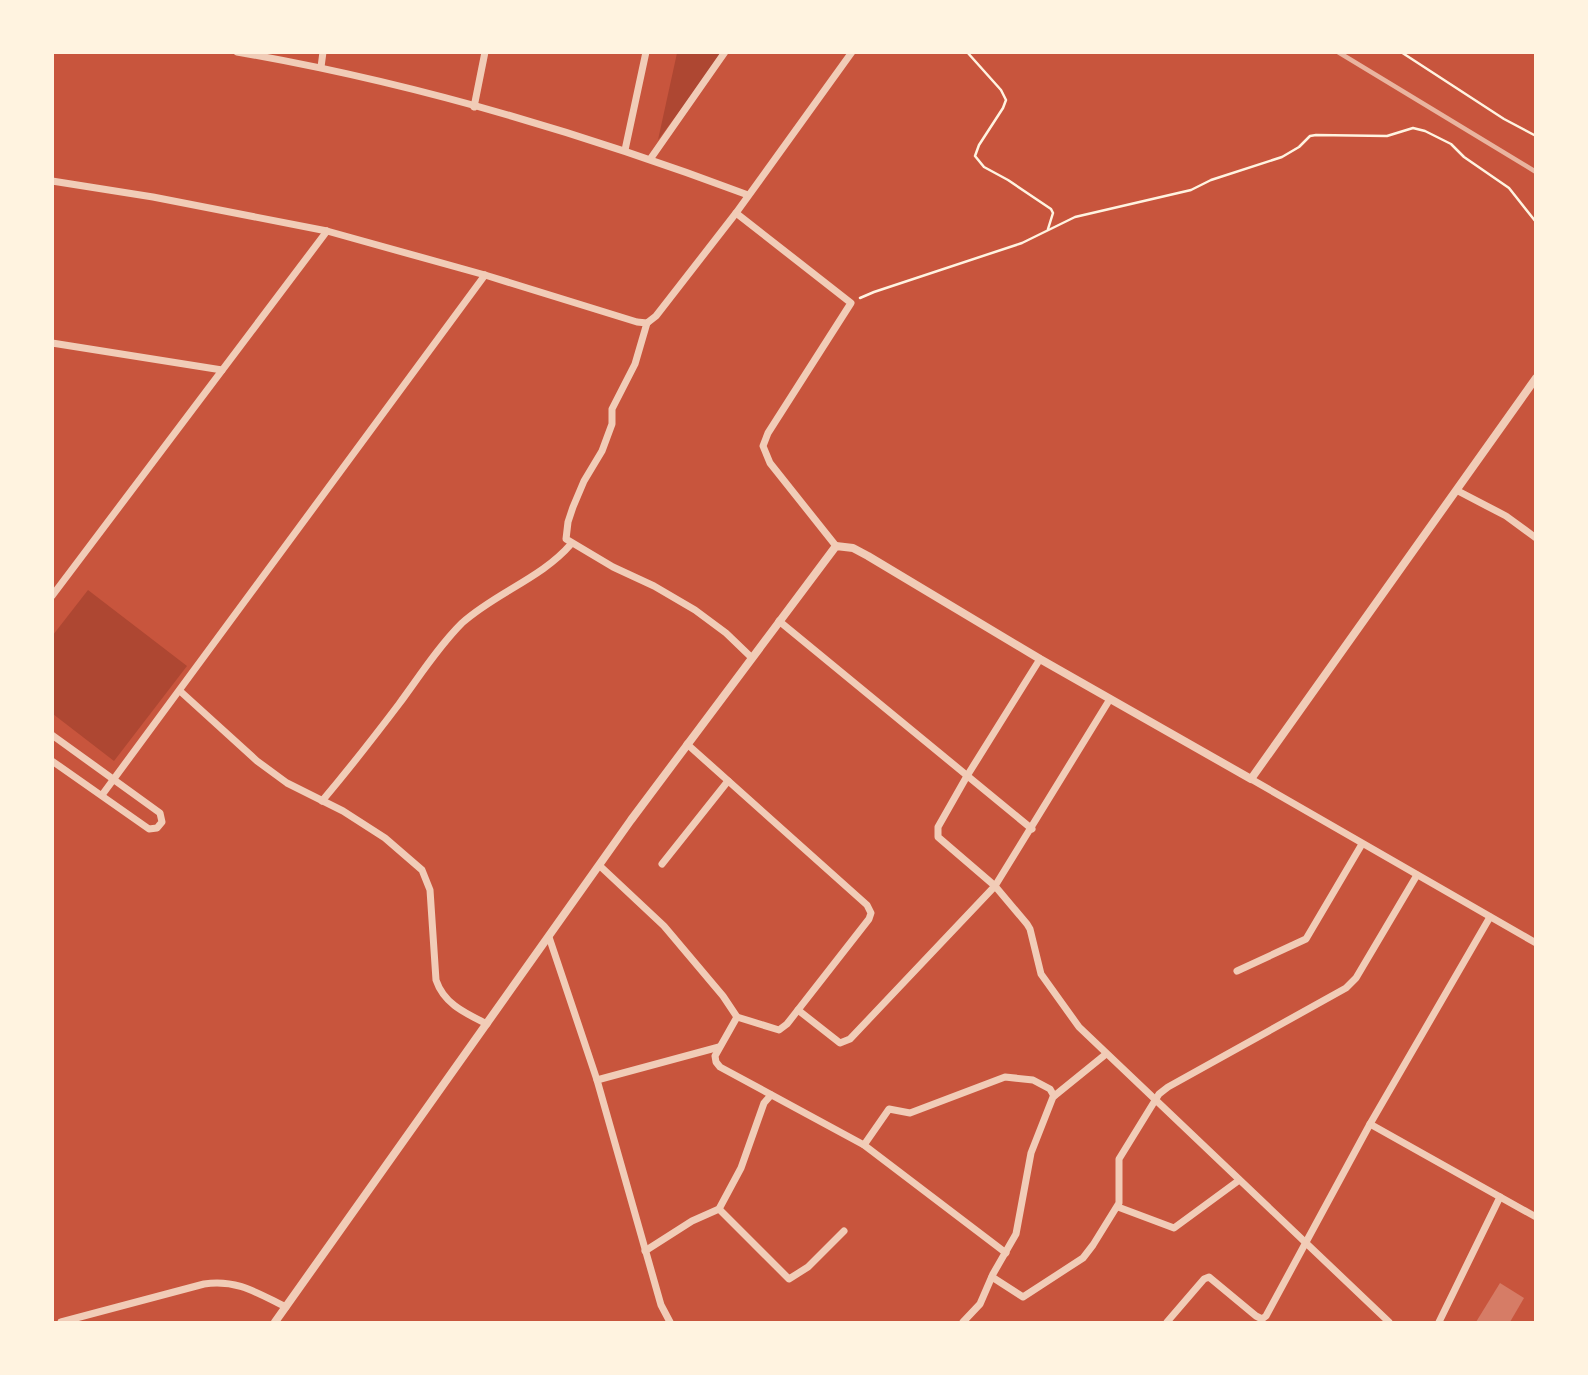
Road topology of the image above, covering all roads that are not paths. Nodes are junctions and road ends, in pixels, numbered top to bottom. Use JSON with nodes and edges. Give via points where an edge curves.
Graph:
{"nodes":[{"id":1,"x":237,"y":52,"type":"edge"},
{"id":2,"x":323,"y":52,"type":"edge"},
{"id":3,"x":485,"y":52,"type":"edge"},
{"id":4,"x":646,"y":52,"type":"edge"},
{"id":5,"x":724,"y":52,"type":"edge"},
{"id":6,"x":852,"y":52,"type":"edge"},
{"id":7,"x":321,"y":67,"type":"junction"},
{"id":8,"x":474,"y":107,"type":"junction"},
{"id":9,"x":625,"y":150,"type":"junction"},
{"id":10,"x":650,"y":158,"type":"junction"},
{"id":11,"x":52,"y":181,"type":"edge"},
{"id":12,"x":748,"y":195,"type":"junction"},
{"id":13,"x":736,"y":213,"type":"junction"},
{"id":14,"x":327,"y":231,"type":"junction"},
{"id":15,"x":485,"y":275,"type":"junction"},
{"id":16,"x":647,"y":323,"type":"junction"},
{"id":17,"x":52,"y":342,"type":"edge"},
{"id":18,"x":222,"y":370,"type":"junction"},
{"id":19,"x":1535,"y":378,"type":"edge"},
{"id":20,"x":1458,"y":491,"type":"junction"},
{"id":21,"x":1535,"y":538,"type":"edge"},
{"id":22,"x":571,"y":544,"type":"junction"},
{"id":23,"x":836,"y":546,"type":"junction"},
{"id":24,"x":52,"y":596,"type":"edge"},
{"id":25,"x":779,"y":621,"type":"junction"},
{"id":26,"x":752,"y":658,"type":"junction"},
{"id":27,"x":1040,"y":659,"type":"junction"},
{"id":28,"x":180,"y":691,"type":"junction"},
{"id":29,"x":1110,"y":699,"type":"junction"},
{"id":30,"x":52,"y":735,"type":"edge"},
{"id":31,"x":687,"y":744,"type":"junction"},
{"id":32,"x":52,"y":761,"type":"edge"},
{"id":33,"x":967,"y":776,"type":"junction"},
{"id":34,"x":1251,"y":779,"type":"junction"},
{"id":35,"x":115,"y":780,"type":"junction"},
{"id":36,"x":728,"y":781,"type":"junction"},
{"id":37,"x":102,"y":795,"type":"junction"},
{"id":38,"x":322,"y":801,"type":"junction"},
{"id":39,"x":1032,"y":829,"type":"junction"},
{"id":40,"x":1362,"y":844,"type":"junction"},
{"id":41,"x":662,"y":864,"type":"dead end"},
{"id":42,"x":600,"y":866,"type":"junction"},
{"id":43,"x":1417,"y":875,"type":"junction"},
{"id":44,"x":995,"y":886,"type":"junction"},
{"id":45,"x":1490,"y":918,"type":"junction"},
{"id":46,"x":549,"y":937,"type":"junction"},
{"id":47,"x":1535,"y":943,"type":"edge"},
{"id":48,"x":1237,"y":971,"type":"dead end"},
{"id":49,"x":798,"y":1010,"type":"junction"},
{"id":50,"x":737,"y":1017,"type":"junction"},
{"id":51,"x":487,"y":1024,"type":"junction"},
{"id":52,"x":719,"y":1047,"type":"junction"},
{"id":53,"x":1106,"y":1054,"type":"junction"},
{"id":54,"x":597,"y":1080,"type":"junction"},
{"id":55,"x":771,"y":1095,"type":"junction"},
{"id":56,"x":1054,"y":1096,"type":"junction"},
{"id":57,"x":1154,"y":1101,"type":"junction"},
{"id":58,"x":1370,"y":1125,"type":"junction"},
{"id":59,"x":864,"y":1145,"type":"junction"},
{"id":60,"x":1238,"y":1181,"type":"junction"},
{"id":61,"x":1500,"y":1197,"type":"junction"},
{"id":62,"x":1118,"y":1207,"type":"junction"},
{"id":63,"x":719,"y":1209,"type":"junction"},
{"id":64,"x":1535,"y":1217,"type":"edge"},
{"id":65,"x":844,"y":1231,"type":"dead end"},
{"id":66,"x":1305,"y":1245,"type":"junction"},
{"id":67,"x":645,"y":1251,"type":"junction"},
{"id":68,"x":1006,"y":1253,"type":"junction"},
{"id":69,"x":992,"y":1277,"type":"junction"},
{"id":70,"x":286,"y":1307,"type":"junction"},
{"id":71,"x":61,"y":1322,"type":"edge"},
{"id":72,"x":275,"y":1322,"type":"edge"},
{"id":73,"x":670,"y":1322,"type":"edge"},
{"id":74,"x":963,"y":1322,"type":"edge"},
{"id":75,"x":1167,"y":1322,"type":"edge"},
{"id":76,"x":1389,"y":1322,"type":"edge"},
{"id":77,"x":1438,"y":1322,"type":"edge"}],
"edges":[{"from":1,"to":7,"type":"street"},
{"from":2,"to":7,"type":"street"},
{"from":3,"to":8,"type":"street"},
{"from":4,"to":9,"type":"street"},
{"from":5,"to":10,"type":"street"},
{"from":6,"to":12,"type":"street"},
{"from":7,"to":8,"type":"street"},
{"from":8,"to":9,"type":"street"},
{"from":9,"to":10,"type":"street"},
{"from":10,"to":12,"type":"street"},
{"from":11,"to":14,"type":"street"},
{"from":12,"to":13,"type":"street"},
{"from":13,"to":16,"type":"street"},
{"from":13,"to":23,"type":"street","via":[[851,303],[763,446],[778,473]]},
{"from":14,"to":15,"type":"street"},
{"from":14,"to":18,"type":"street"},
{"from":15,"to":16,"type":"street"},
{"from":15,"to":28,"type":"street"},
{"from":16,"to":22,"type":"street","via":[[635,365],[612,409],[607,439],[568,522],[565,537]]},
{"from":17,"to":18,"type":"street"},
{"from":18,"to":24,"type":"street"},
{"from":19,"to":20,"type":"street"},
{"from":20,"to":21,"type":"street","via":[[1506,516]]},
{"from":20,"to":34,"type":"street"},
{"from":22,"to":26,"type":"street","via":[[684,604]]},
{"from":22,"to":38,"type":"street","via":[[558,558],[462,624]]},
{"from":23,"to":25,"type":"street"},
{"from":23,"to":27,"type":"street","via":[[859,551]]},
{"from":25,"to":26,"type":"street"},
{"from":25,"to":33,"type":"street"},
{"from":26,"to":31,"type":"street"},
{"from":27,"to":29,"type":"street"},
{"from":27,"to":33,"type":"street"},
{"from":28,"to":35,"type":"street"},
{"from":28,"to":38,"type":"street","via":[[257,761]]},
{"from":29,"to":34,"type":"street"},
{"from":29,"to":39,"type":"street"},
{"from":30,"to":35,"type":"street"},
{"from":31,"to":36,"type":"street"},
{"from":31,"to":42,"type":"street"},
{"from":32,"to":37,"type":"street"},
{"from":33,"to":39,"type":"street"},
{"from":33,"to":44,"type":"street","via":[[938,827],[938,837]]},
{"from":34,"to":40,"type":"street"},
{"from":35,"to":37,"type":"street"},
{"from":35,"to":37,"type":"street","via":[[160,813],[163,822],[149,829]]},
{"from":36,"to":41,"type":"street"},
{"from":36,"to":49,"type":"street","via":[[870,910],[869,919]]},
{"from":38,"to":51,"type":"street","via":[[385,838],[422,870],[430,890],[439,988],[455,1007]]},
{"from":39,"to":44,"type":"street"},
{"from":40,"to":43,"type":"street"},
{"from":40,"to":48,"type":"street","via":[[1306,939]]},
{"from":42,"to":46,"type":"street"},
{"from":42,"to":50,"type":"street","via":[[664,926]]},
{"from":43,"to":45,"type":"street"},
{"from":43,"to":57,"type":"street","via":[[1346,988],[1168,1087]]},
{"from":44,"to":49,"type":"street","via":[[847,1041],[840,1043]]},
{"from":44,"to":53,"type":"street","via":[[1030,929],[1044,978],[1079,1027]]},
{"from":45,"to":47,"type":"street"},
{"from":45,"to":58,"type":"street"},
{"from":46,"to":51,"type":"street"},
{"from":46,"to":54,"type":"street"},
{"from":49,"to":50,"type":"street","via":[[780,1030]]},
{"from":50,"to":52,"type":"street"},
{"from":51,"to":70,"type":"street"},
{"from":52,"to":54,"type":"street"},
{"from":52,"to":55,"type":"street","via":[[718,1064]]},
{"from":53,"to":56,"type":"street"},
{"from":53,"to":57,"type":"street"},
{"from":54,"to":67,"type":"street"},
{"from":55,"to":59,"type":"street"},
{"from":55,"to":63,"type":"street"},
{"from":56,"to":59,"type":"street","via":[[1051,1089],[1033,1080],[1005,1077],[910,1112],[889,1109]]},
{"from":56,"to":68,"type":"street","via":[[1031,1153],[1018,1226]]},
{"from":57,"to":60,"type":"street"},
{"from":57,"to":62,"type":"street","via":[[1119,1159]]},
{"from":58,"to":61,"type":"street"},
{"from":58,"to":66,"type":"street"},
{"from":59,"to":68,"type":"street"},
{"from":60,"to":62,"type":"street","via":[[1174,1228]]},
{"from":60,"to":66,"type":"street"},
{"from":61,"to":64,"type":"street"},
{"from":61,"to":77,"type":"street"},
{"from":62,"to":69,"type":"street","via":[[1083,1258],[1026,1295],[1020,1297]]},
{"from":63,"to":65,"type":"street","via":[[789,1279]]},
{"from":63,"to":67,"type":"street"},
{"from":66,"to":75,"type":"street","via":[[1263,1318],[1209,1277]]},
{"from":66,"to":76,"type":"street"},
{"from":67,"to":73,"type":"street"},
{"from":68,"to":69,"type":"street"},
{"from":69,"to":74,"type":"street","via":[[979,1306]]},
{"from":70,"to":71,"type":"street","via":[[222,1282]]},
{"from":70,"to":72,"type":"street"}]}
